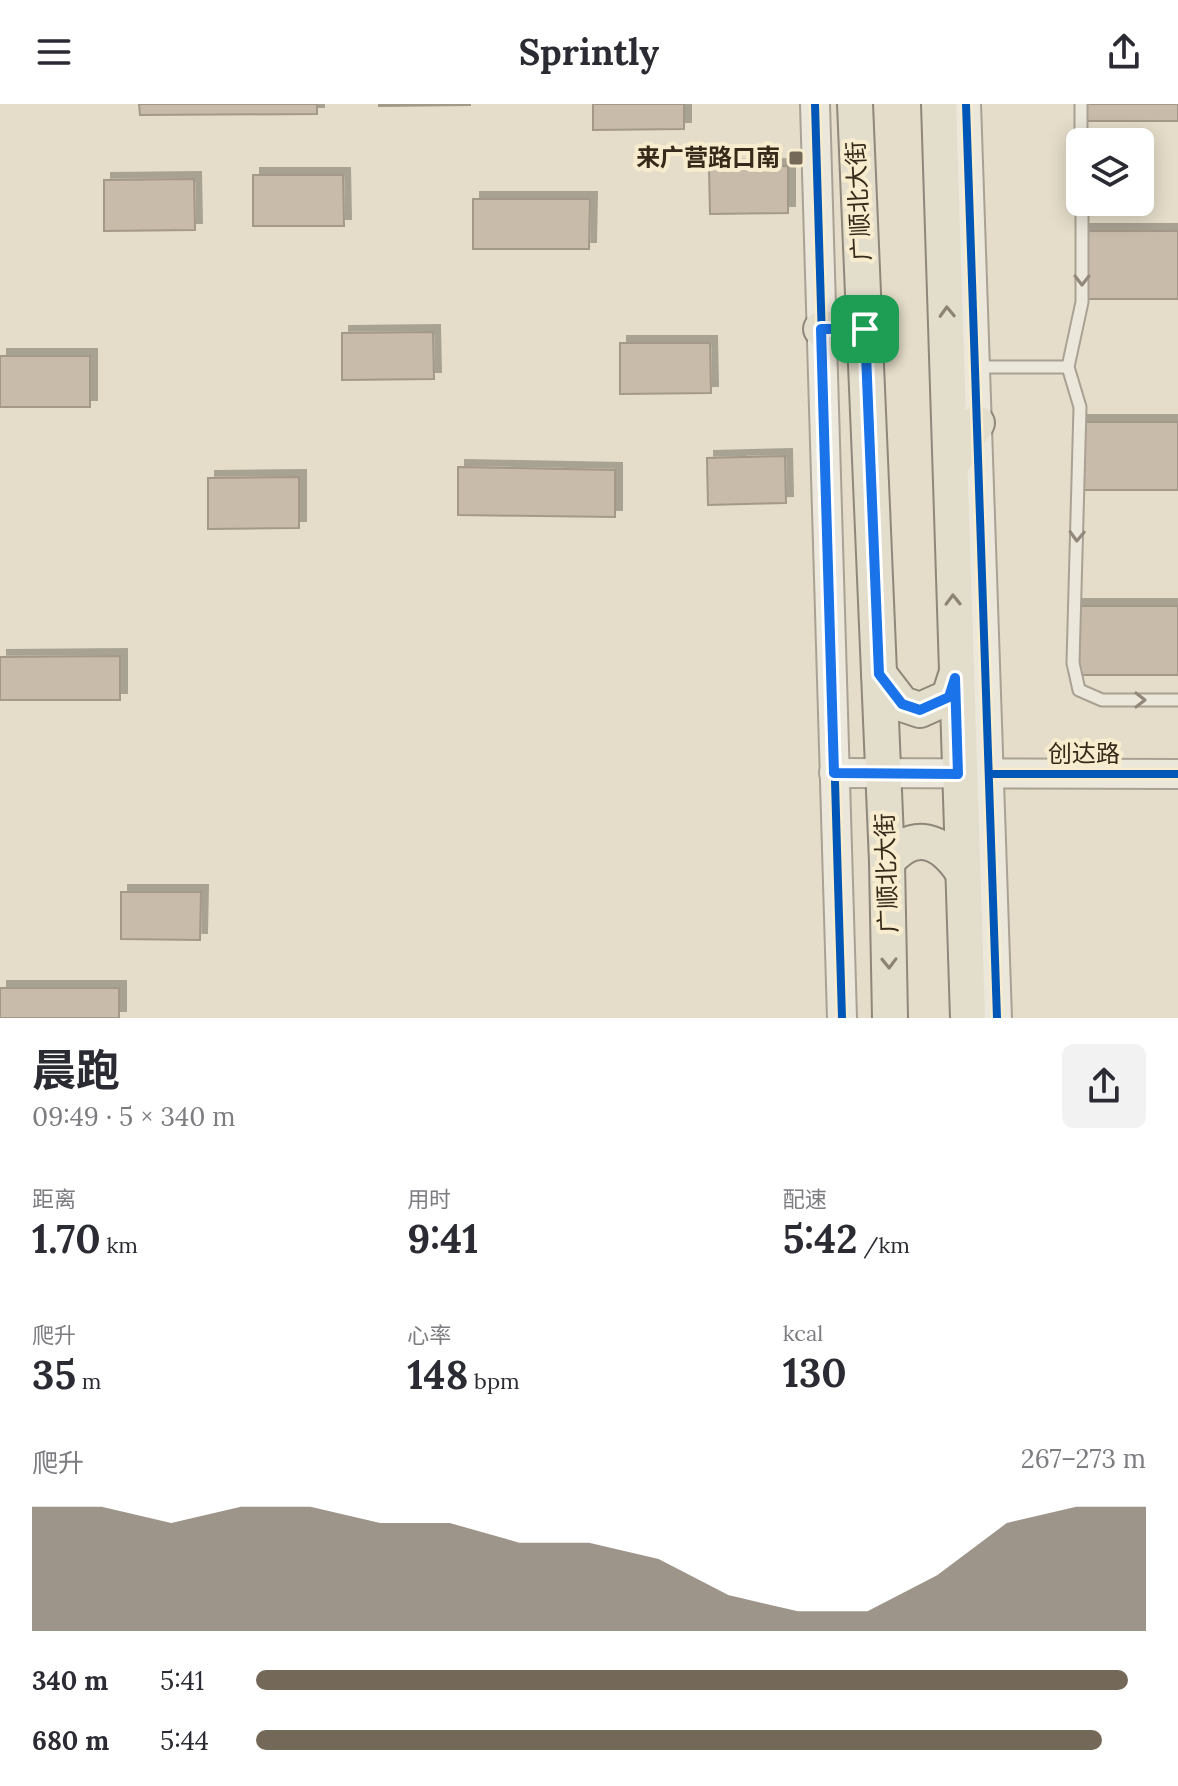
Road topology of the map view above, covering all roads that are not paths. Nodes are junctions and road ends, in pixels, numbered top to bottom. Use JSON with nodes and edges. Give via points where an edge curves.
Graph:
{"nodes":[{"id":1,"x":815,"y":104,"type":"edge"},
{"id":2,"x":855,"y":104,"type":"edge"},
{"id":3,"x":939,"y":104,"type":"edge"},
{"id":4,"x":966,"y":104,"type":"edge"},
{"id":5,"x":1081,"y":104,"type":"edge"},
{"id":6,"x":1081,"y":128,"type":"edge"},
{"id":7,"x":1082,"y":216,"type":"edge"},
{"id":8,"x":821,"y":329,"type":"junction"},
{"id":9,"x":865,"y":329,"type":"junction"},
{"id":10,"x":962,"y":367,"type":"junction"},
{"id":11,"x":1068,"y":367,"type":"junction"},
{"id":12,"x":977,"y":423,"type":"junction"},
{"id":13,"x":951,"y":466,"type":"junction"},
{"id":14,"x":879,"y":674,"type":"junction"},
{"id":15,"x":955,"y":678,"type":"junction"},
{"id":16,"x":1178,"y":700,"type":"edge"},
{"id":17,"x":834,"y":773,"type":"junction"},
{"id":18,"x":884,"y":773,"type":"junction"},
{"id":19,"x":974,"y":774,"type":"junction"},
{"id":20,"x":1178,"y":774,"type":"edge"},
{"id":21,"x":887,"y":862,"type":"junction"},
{"id":22,"x":962,"y":871,"type":"junction"},
{"id":23,"x":842,"y":1018,"type":"edge"},
{"id":24,"x":890,"y":1018,"type":"edge"},
{"id":25,"x":968,"y":1018,"type":"edge"},
{"id":26,"x":997,"y":1018,"type":"edge"}],
"edges":[{"from":1,"to":8,"type":"street"},
{"from":2,"to":9,"type":"main road","name":"广顺北大街"},
{"from":10,"to":3,"type":"main road","one_way":true},
{"from":4,"to":10,"type":"street"},
{"from":5,"to":6,"type":"lane"},
{"from":7,"to":11,"type":"lane","one_way":true,"via":[[1082,302]]},
{"from":8,"to":9,"type":"main road"},
{"from":8,"to":17,"type":"street"},
{"from":9,"to":14,"type":"main road","name":"广顺北大街"},
{"from":10,"to":11,"type":"lane"},
{"from":10,"to":12,"type":"street"},
{"from":10,"to":13,"type":"main road"},
{"from":11,"to":16,"type":"lane","one_way":true,"via":[[1080,407],[1073,663],[1079,690],[1102,700]]},
{"from":12,"to":13,"type":"main road"},
{"from":12,"to":19,"type":"street"},
{"from":15,"to":13,"type":"main road","one_way":true},
{"from":14,"to":15,"type":"main road","via":[[902,704],[920,710],[949,697]]},
{"from":14,"to":18,"type":"main road","name":"广顺北大街"},
{"from":15,"to":19,"type":"main road"},
{"from":17,"to":18,"type":"street","name":"创达路"},
{"from":17,"to":23,"type":"street"},
{"from":18,"to":19,"type":"street","name":"创达路"},
{"from":18,"to":21,"type":"main road","name":"广顺北大街"},
{"from":19,"to":20,"type":"street","name":"创达路"},
{"from":19,"to":22,"type":"main road"},
{"from":19,"to":26,"type":"street"},
{"from":21,"to":22,"type":"main road","via":[[907,845],[928,842],[951,855]]},
{"from":21,"to":24,"type":"main road","name":"广顺北大街","one_way":true},
{"from":22,"to":25,"type":"main road"}]}
